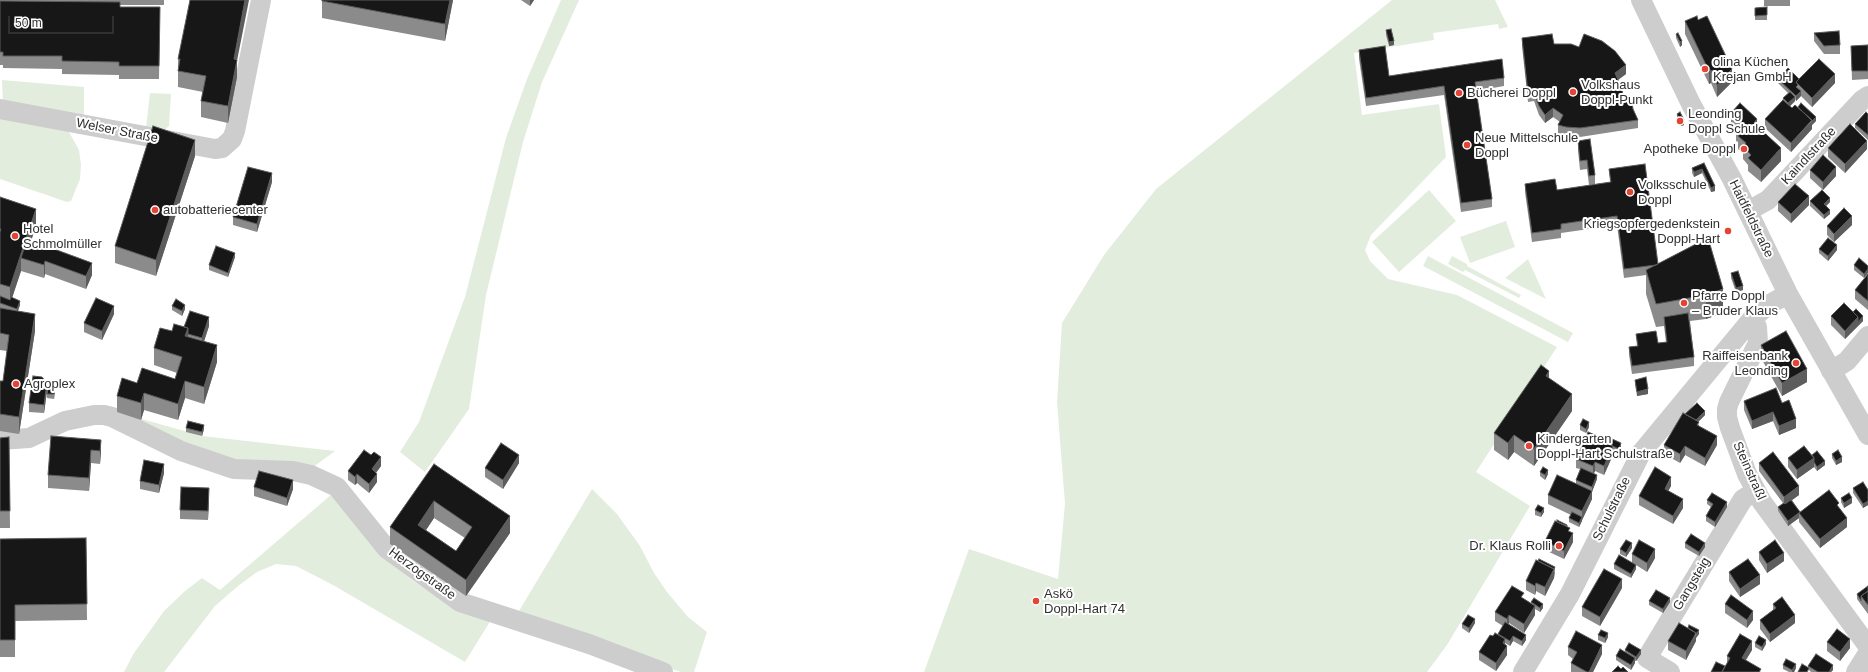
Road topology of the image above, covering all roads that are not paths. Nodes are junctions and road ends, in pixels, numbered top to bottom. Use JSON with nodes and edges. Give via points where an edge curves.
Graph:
{"nodes":[{"id":1,"x":260,"y":0,"type":"edge"},
{"id":2,"x":1641,"y":0,"type":"edge"},
{"id":3,"x":1868,"y":96,"type":"edge"},
{"id":4,"x":0,"y":109,"type":"edge"},
{"id":5,"x":1748,"y":211,"type":"junction"},
{"id":6,"x":1788,"y":294,"type":"junction"},
{"id":7,"x":1751,"y":320,"type":"junction"},
{"id":8,"x":1868,"y":336,"type":"edge"},
{"id":9,"x":1831,"y":371,"type":"junction"},
{"id":10,"x":1868,"y":434,"type":"edge"},
{"id":11,"x":0,"y":440,"type":"edge"},
{"id":12,"x":1756,"y":491,"type":"junction"},
{"id":13,"x":1868,"y":646,"type":"edge"},
{"id":14,"x":1868,"y":653,"type":"edge"},
{"id":15,"x":663,"y":672,"type":"edge"},
{"id":16,"x":1523,"y":672,"type":"edge"},
{"id":17,"x":1670,"y":672,"type":"edge"},
{"id":18,"x":1856,"y":672,"type":"edge"}],
"edges":[{"from":1,"to":4,"type":"street","name":"Welser Straße","via":[[235,131],[232,139],[222,148],[215,149]]},
{"from":2,"to":5,"type":"street","name":"Haidfeldstraße","via":[[1691,104]]},
{"from":3,"to":5,"type":"street","name":"Kaindlstraße","via":[[1768,200]]},
{"from":5,"to":6,"type":"street","name":"Haidfeldstraße"},
{"from":6,"to":7,"type":"street","name":"Schulstraße","via":[[1768,305]]},
{"from":6,"to":9,"type":"street","name":"Haidfeldstraße"},
{"from":7,"to":12,"type":"street","name":"Steinstraßl","via":[[1757,327],[1758,343],[1727,409],[1730,428]]},
{"from":7,"to":16,"type":"street","name":"Schulstraße","via":[[1641,453],[1570,594]]},
{"from":8,"to":9,"type":"street","via":[[1847,361]]},
{"from":9,"to":10,"type":"street","name":"Haidfeldstraße"},
{"from":11,"to":15,"type":"street","name":"Herzogstraße","via":[[29,438],[65,421],[104,415],[181,451],[234,469],[293,471],[311,475],[337,487],[387,549],[460,602],[590,644]]},
{"from":12,"to":13,"type":"street","name":"Steinstraßl","via":[[1775,521]]},
{"from":12,"to":17,"type":"street","name":"Gangsteig","via":[[1743,498],[1647,658]]},
{"from":14,"to":18,"type":"street"}]}
